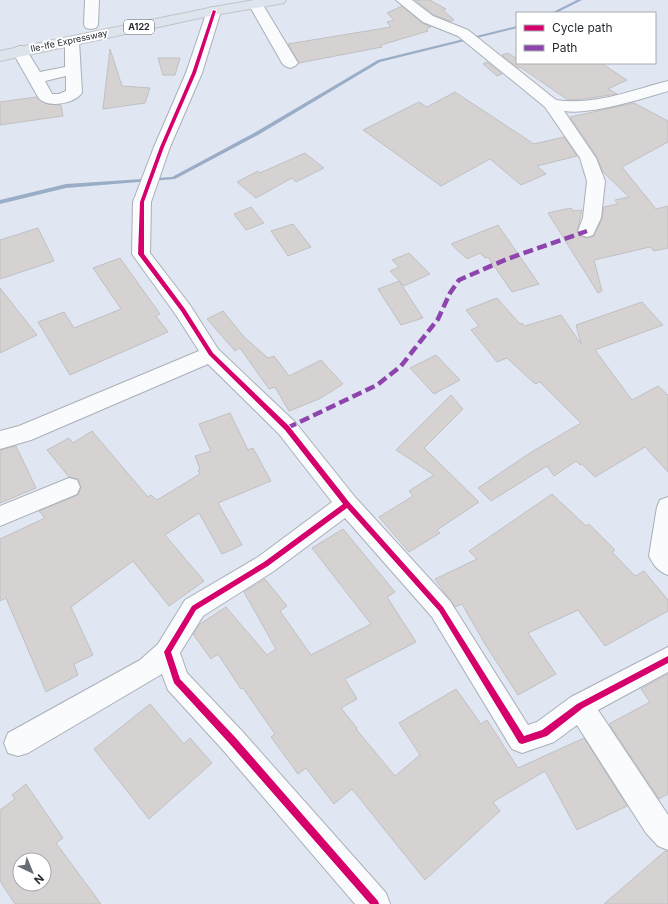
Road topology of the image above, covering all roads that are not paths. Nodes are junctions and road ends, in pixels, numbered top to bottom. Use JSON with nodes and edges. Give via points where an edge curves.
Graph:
{"nodes":[{"id":1,"x":92,"y":0,"type":"edge"},
{"id":2,"x":279,"y":0,"type":"edge"},
{"id":3,"x":404,"y":0,"type":"edge"},
{"id":4,"x":256,"y":5,"type":"junction"},
{"id":5,"x":212,"y":6,"type":"edge"},
{"id":6,"x":91,"y":25,"type":"junction"},
{"id":7,"x":72,"y":41,"type":"junction"},
{"id":8,"x":17,"y":45,"type":"junction"},
{"id":9,"x":0,"y":56,"type":"edge"},
{"id":10,"x":290,"y":63,"type":"dead end"},
{"id":11,"x":73,"y":70,"type":"junction"},
{"id":12,"x":35,"y":78,"type":"junction"},
{"id":13,"x":668,"y":86,"type":"edge"},
{"id":14,"x":651,"y":91,"type":"junction"},
{"id":15,"x":668,"y":103,"type":"edge"},
{"id":16,"x":551,"y":104,"type":"junction"},
{"id":17,"x":587,"y":231,"type":"dead end"},
{"id":18,"x":211,"y":354,"type":"junction"},
{"id":19,"x":0,"y":440,"type":"edge"},
{"id":20,"x":69,"y":487,"type":"dead end"},
{"id":21,"x":347,"y":504,"type":"junction"},
{"id":22,"x":668,"y":507,"type":"edge"},
{"id":23,"x":0,"y":516,"type":"edge"},
{"id":24,"x":668,"y":564,"type":"edge"},
{"id":25,"x":167,"y":652,"type":"junction"},
{"id":26,"x":668,"y":659,"type":"edge"},
{"id":27,"x":580,"y":706,"type":"junction"},
{"id":28,"x":18,"y":744,"type":"dead end"},
{"id":29,"x":668,"y":836,"type":"edge"},
{"id":30,"x":370,"y":902,"type":"edge"}],
"edges":[{"from":1,"to":6,"type":"street"},
{"from":2,"to":4,"type":"highway","name":"Ile-Ife Expressway","number":"A122"},
{"from":3,"to":16,"type":"street","via":[[428,19],[463,33]]},
{"from":4,"to":5,"type":"highway","name":"Ile-Ife Expressway","number":"A122"},
{"from":4,"to":10,"type":"street"},
{"from":5,"to":6,"type":"highway","name":"Ile-Ife Expressway","number":"A122"},
{"from":5,"to":7,"type":"highway","name":"Ile-Ife Expressway","number":"A122"},
{"from":5,"to":18,"type":"street","via":[[194,73],[162,147],[142,202],[141,254],[183,310]]},
{"from":6,"to":8,"type":"highway","name":"Ile-Ife Expressway","number":"A122"},
{"from":7,"to":8,"type":"highway","name":"Ile-Ife Expressway","number":"A122"},
{"from":7,"to":11,"type":"street"},
{"from":8,"to":9,"type":"highway","name":"Ile-Ife Expressway","number":"A122"},
{"from":8,"to":12,"type":"street"},
{"from":11,"to":12,"type":"street"},
{"from":11,"to":12,"type":"street","via":[[74,92],[67,96],[49,99]]},
{"from":13,"to":14,"type":"street"},
{"from":14,"to":15,"type":"street"},
{"from":14,"to":16,"type":"street","via":[[594,104],[570,107]]},
{"from":16,"to":17,"type":"street","via":[[588,158],[596,182],[592,218]]},
{"from":18,"to":19,"type":"street","via":[[23,434]]},
{"from":18,"to":21,"type":"street","via":[[287,428]]},
{"from":20,"to":23,"type":"street"},
{"from":21,"to":25,"type":"street","via":[[266,564],[194,608]]},
{"from":21,"to":27,"type":"street","via":[[441,610],[522,740],[544,732]]},
{"from":22,"to":24,"type":"street","via":[[662,556]]},
{"from":25,"to":28,"type":"street","via":[[149,669]]},
{"from":25,"to":30,"type":"street","via":[[177,681],[232,740]]},
{"from":26,"to":27,"type":"street"},
{"from":27,"to":29,"type":"street","via":[[656,823]]}]}
